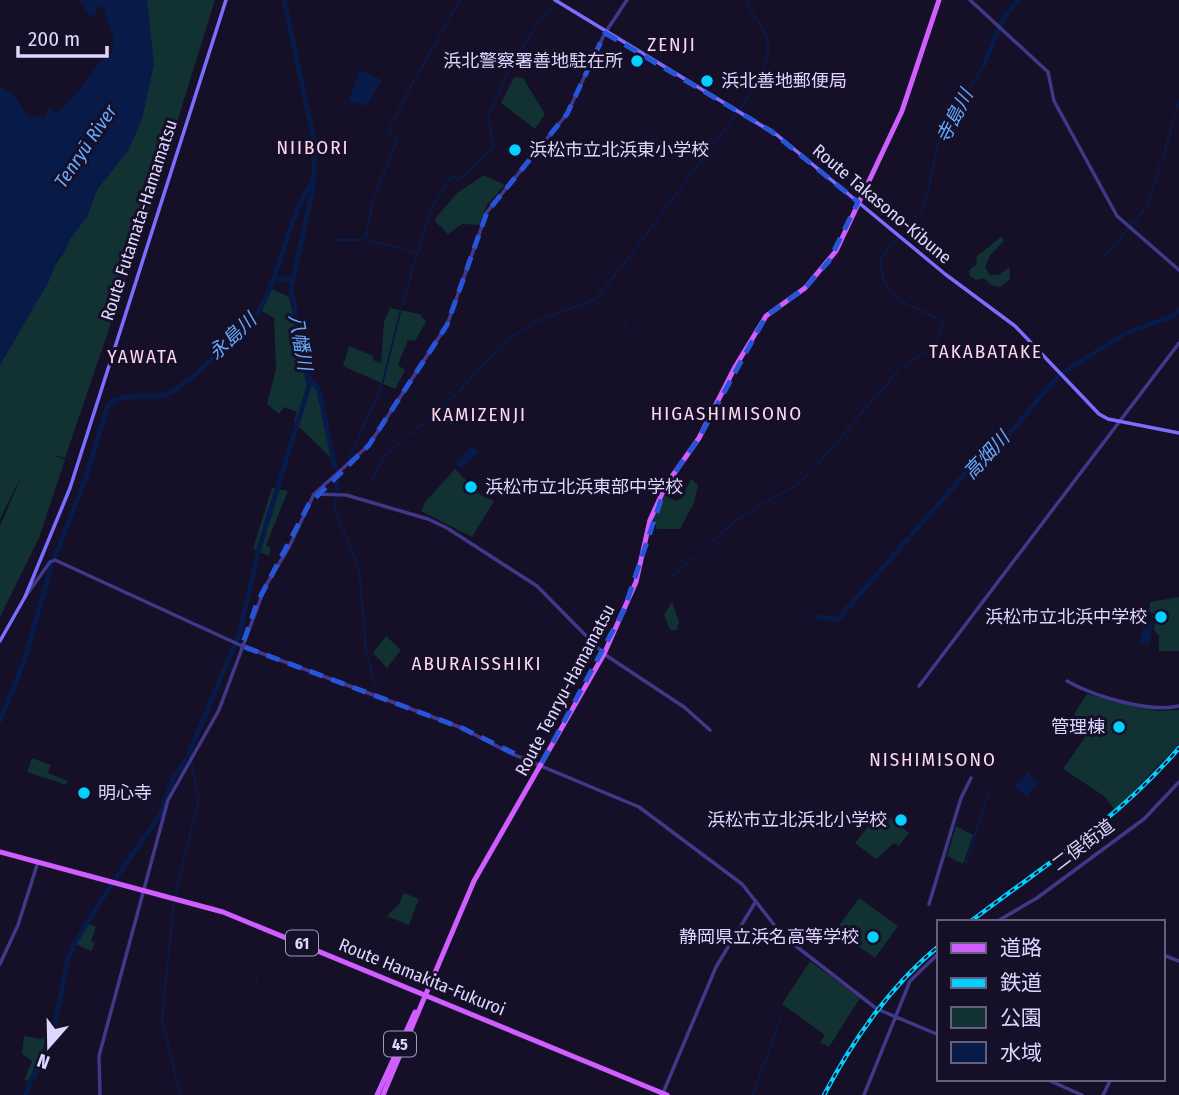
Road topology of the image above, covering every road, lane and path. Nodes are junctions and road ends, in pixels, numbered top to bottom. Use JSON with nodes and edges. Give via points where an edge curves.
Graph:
{"nodes":[{"id":1,"x":226,"y":0,"type":"edge"},
{"id":2,"x":555,"y":0,"type":"edge"},
{"id":3,"x":627,"y":0,"type":"edge"},
{"id":4,"x":939,"y":0,"type":"edge"},
{"id":5,"x":970,"y":0,"type":"edge"},
{"id":6,"x":605,"y":33,"type":"junction"},
{"id":7,"x":858,"y":202,"type":"junction"},
{"id":8,"x":1179,"y":270,"type":"edge"},
{"id":9,"x":1179,"y":343,"type":"edge"},
{"id":10,"x":1120,"y":421,"type":"junction"},
{"id":11,"x":1179,"y":433,"type":"edge"},
{"id":12,"x":314,"y":494,"type":"junction"},
{"id":13,"x":25,"y":597,"type":"junction"},
{"id":14,"x":0,"y":641,"type":"edge"},
{"id":15,"x":241,"y":645,"type":"junction"},
{"id":16,"x":604,"y":654,"type":"junction"},
{"id":17,"x":1067,"y":681,"type":"dead end"},
{"id":18,"x":919,"y":686,"type":"dead end"},
{"id":19,"x":1179,"y":706,"type":"edge"},
{"id":20,"x":710,"y":730,"type":"dead end"},
{"id":21,"x":540,"y":766,"type":"junction"},
{"id":22,"x":971,"y":778,"type":"dead end"},
{"id":23,"x":1179,"y":782,"type":"edge"},
{"id":24,"x":0,"y":852,"type":"edge"},
{"id":25,"x":38,"y":862,"type":"junction"},
{"id":26,"x":144,"y":889,"type":"junction"},
{"id":27,"x":756,"y":901,"type":"junction"},
{"id":28,"x":929,"y":904,"type":"dead end"},
{"id":29,"x":999,"y":920,"type":"edge"},
{"id":30,"x":937,"y":955,"type":"edge"},
{"id":31,"x":0,"y":964,"type":"edge"},
{"id":32,"x":425,"y":994,"type":"junction"},
{"id":33,"x":895,"y":1018,"type":"junction"},
{"id":34,"x":937,"y":1034,"type":"edge"},
{"id":35,"x":1050,"y":1081,"type":"edge"},
{"id":36,"x":665,"y":1094,"type":"edge"},
{"id":37,"x":100,"y":1095,"type":"edge"},
{"id":38,"x":377,"y":1095,"type":"edge"},
{"id":39,"x":383,"y":1095,"type":"edge"},
{"id":40,"x":864,"y":1095,"type":"edge"},
{"id":41,"x":1082,"y":1095,"type":"edge"}],
"edges":[{"from":1,"to":13,"type":"main road","name":"Route Futamata-Hamamatsu","via":[[74,478]]},
{"from":2,"to":6,"type":"main road","name":"Route Takasono-Kibune"},
{"from":3,"to":6,"type":"street"},
{"from":4,"to":7,"type":"main road","name":"Route Tenryu-Hamamatsu","number":"45","via":[[902,111]]},
{"from":5,"to":8,"type":"street","via":[[1048,72],[1054,101],[1114,212]]},
{"from":6,"to":7,"type":"main road","name":"Route Takasono-Kibune","via":[[771,131]]},
{"from":6,"to":12,"type":"street","via":[[567,114],[487,212],[447,325],[369,445]]},
{"from":7,"to":10,"type":"main road","name":"Route Takasono-Kibune","via":[[1015,326],[1099,414]]},
{"from":7,"to":16,"type":"main road","name":"Route Tenryu-Hamamatsu","number":"45","via":[[829,261],[805,288],[766,316],[695,445],[666,485],[650,520],[636,582]]},
{"from":9,"to":10,"type":"street"},
{"from":10,"to":11,"type":"main road","name":"Route Takasono-Kibune"},
{"from":10,"to":18,"type":"street"},
{"from":12,"to":15,"type":"street","via":[[265,587]]},
{"from":12,"to":16,"type":"street","via":[[414,514],[447,528],[537,586]]},
{"from":13,"to":14,"type":"main road","name":"Route Futamata-Hamamatsu"},
{"from":13,"to":15,"type":"street","via":[[55,560]]},
{"from":15,"to":21,"type":"street","via":[[461,728]]},
{"from":15,"to":26,"type":"street","via":[[219,710],[168,800]]},
{"from":16,"to":20,"type":"street","via":[[684,707]]},
{"from":16,"to":21,"type":"main road","name":"Route Tenryu-Hamamatsu","number":"45"},
{"from":17,"to":19,"type":"street","via":[[1155,708]]},
{"from":21,"to":27,"type":"street","via":[[653,815],[742,884]]},
{"from":21,"to":32,"type":"main road","name":"Route Tenryu-Hamamatsu","number":"45","via":[[474,881]]},
{"from":22,"to":28,"type":"street"},
{"from":23,"to":29,"type":"street","name":"二俣街道","via":[[1144,819]]},
{"from":24,"to":25,"type":"main road","name":"Route Hamakita-Fukuroi","number":"61"},
{"from":25,"to":26,"type":"main road","name":"Route Hamakita-Fukuroi","number":"61"},
{"from":25,"to":31,"type":"street"},
{"from":26,"to":32,"type":"main road","name":"Route Hamakita-Fukuroi","number":"61","via":[[223,912]]},
{"from":26,"to":37,"type":"street","via":[[99,1056]]},
{"from":27,"to":33,"type":"street","via":[[790,942]]},
{"from":27,"to":36,"type":"street","via":[[716,967]]},
{"from":30,"to":33,"type":"street","via":[[910,981]]},
{"from":32,"to":36,"type":"main road","name":"Route Hamakita-Fukuroi","number":"61"},
{"from":32,"to":38,"type":"main road","name":"Route Tenryu-Hamamatsu","number":"45"},
{"from":32,"to":39,"type":"main road","name":"Route Tenryu-Hamamatsu","number":"45"},
{"from":33,"to":34,"type":"street"},
{"from":33,"to":40,"type":"street"},
{"from":35,"to":41,"type":"street"}]}
